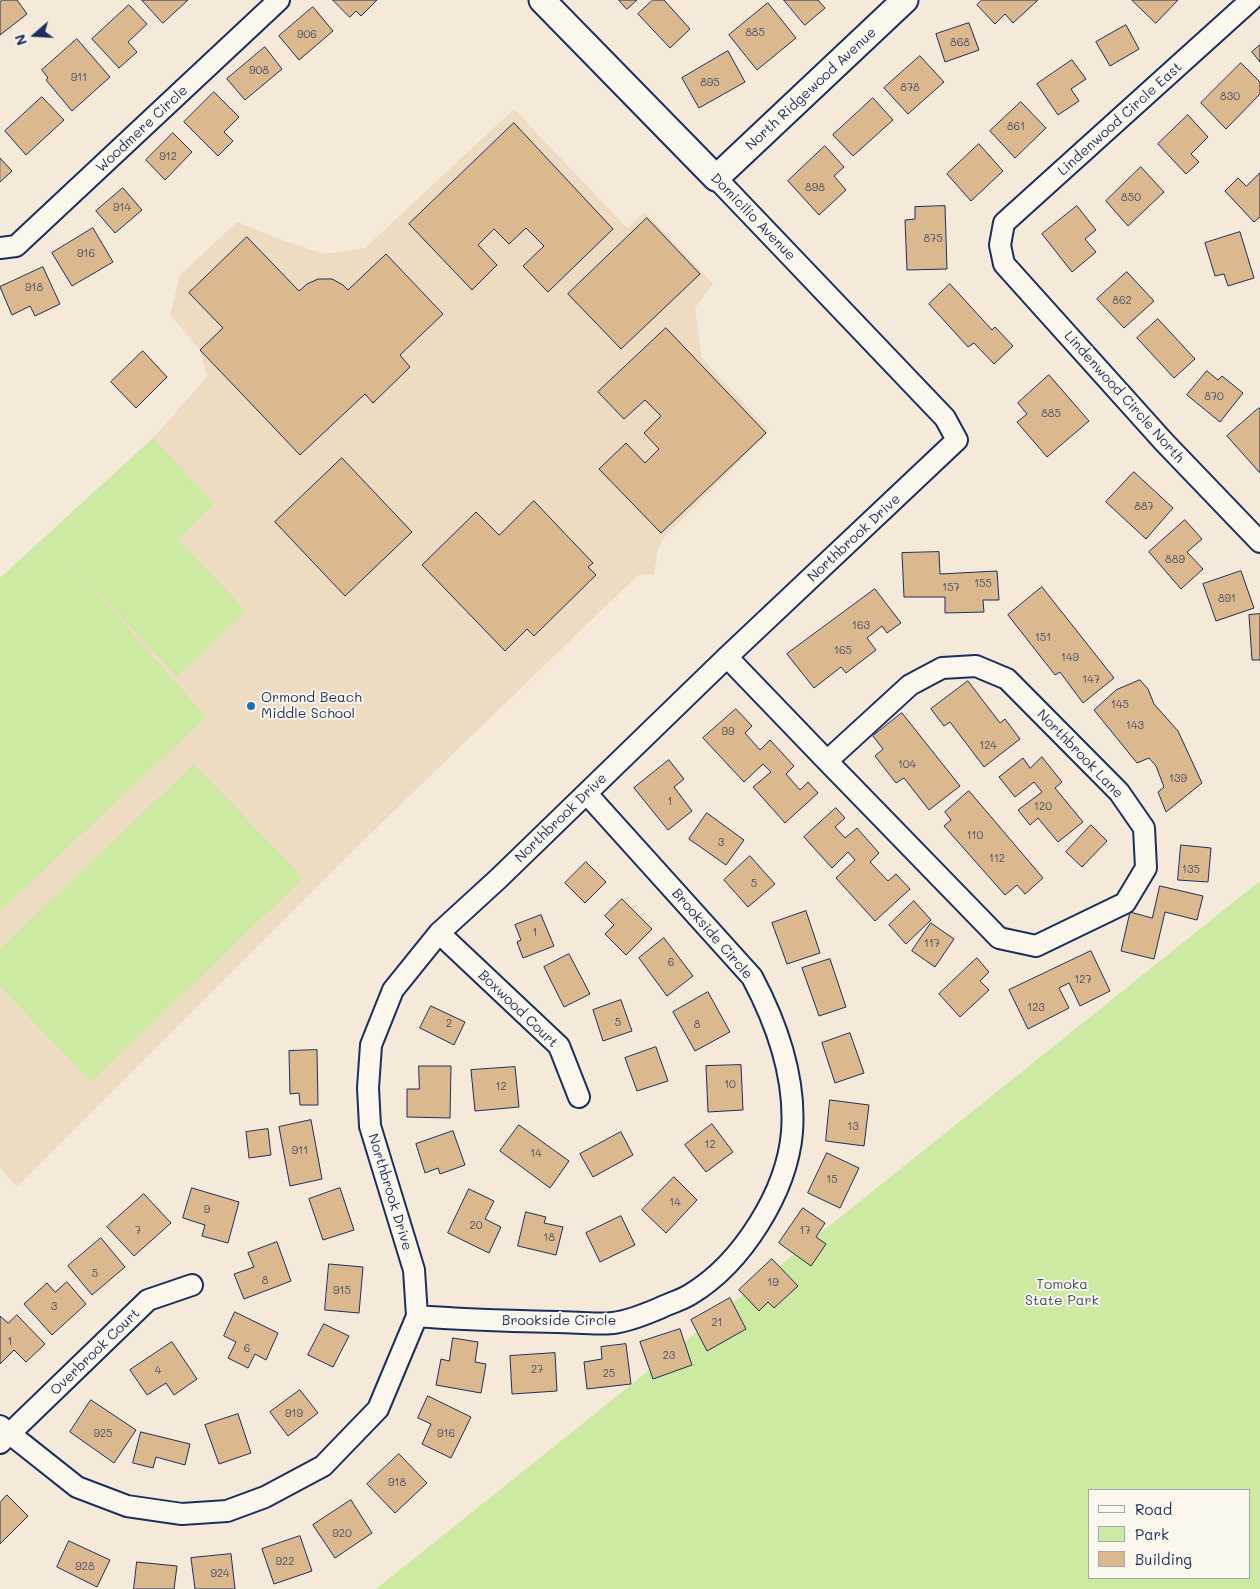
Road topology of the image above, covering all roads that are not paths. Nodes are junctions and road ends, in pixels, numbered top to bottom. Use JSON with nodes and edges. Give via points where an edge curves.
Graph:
{"nodes":[{"id":1,"x":279,"y":0,"type":"edge"},
{"id":2,"x":542,"y":0,"type":"edge"},
{"id":3,"x":905,"y":0,"type":"edge"},
{"id":4,"x":1251,"y":0,"type":"edge"},
{"id":5,"x":716,"y":178,"type":"junction"},
{"id":6,"x":1000,"y":245,"type":"joint"},
{"id":7,"x":0,"y":248,"type":"edge"},
{"id":8,"x":957,"y":440,"type":"joint"},
{"id":9,"x":1260,"y":542,"type":"edge"},
{"id":10,"x":727,"y":657,"type":"junction"},
{"id":11,"x":827,"y":762,"type":"junction"},
{"id":12,"x":587,"y":794,"type":"junction"},
{"id":13,"x":439,"y":933,"type":"junction"},
{"id":14,"x":579,"y":1097,"type":"dead end"},
{"id":15,"x":192,"y":1284,"type":"dead end"},
{"id":16,"x":417,"y":1316,"type":"junction"},
{"id":17,"x":3,"y":1435,"type":"edge"}],
"edges":[{"from":1,"to":7,"type":"street","name":"Woodmere Circle","via":[[16,246]]},
{"from":2,"to":5,"type":"street","name":"Domicilio Avenue"},
{"from":3,"to":5,"type":"street","name":"North Ridgewood Avenue"},
{"from":4,"to":6,"type":"street","name":"Lindenwood Circle East","via":[[1004,223]]},
{"from":5,"to":8,"type":"street","name":"Domicilio Avenue","via":[[945,418]]},
{"from":6,"to":9,"type":"street","name":"Lindenwood Circle North","via":[[1004,264],[1164,442]]},
{"from":8,"to":10,"type":"street","name":"Northbrook Drive"},
{"from":10,"to":11,"type":"street","name":"Northbrook Lane"},
{"from":10,"to":12,"type":"street","name":"Northbrook Drive"},
{"from":11,"to":11,"type":"street","name":"Northbrook Lane","via":[[999,938],[1036,946],[1124,903],[1146,868],[1144,828],[1119,792],[1007,679],[976,666],[942,668],[910,684]]},
{"from":12,"to":13,"type":"street","name":"Northbrook Drive"},
{"from":12,"to":16,"type":"street","name":"Brookside Circle","via":[[752,977],[768,1008],[791,1080],[792,1133],[783,1174],[765,1214],[744,1246],[715,1276],[691,1294],[649,1313],[614,1323],[474,1321]]},
{"from":13,"to":14,"type":"street","name":"Boxwood Court","via":[[559,1046]]},
{"from":13,"to":16,"type":"street","name":"Northbrook Drive","via":[[394,990],[371,1045],[369,1079],[370,1126],[414,1270]]},
{"from":15,"to":17,"type":"street","name":"Overbrook Court","via":[[148,1300]]},
{"from":16,"to":17,"type":"street","name":"Northbrook Drive","via":[[378,1409],[323,1466],[265,1497],[227,1511],[182,1514],[127,1506],[76,1487]]}]}
